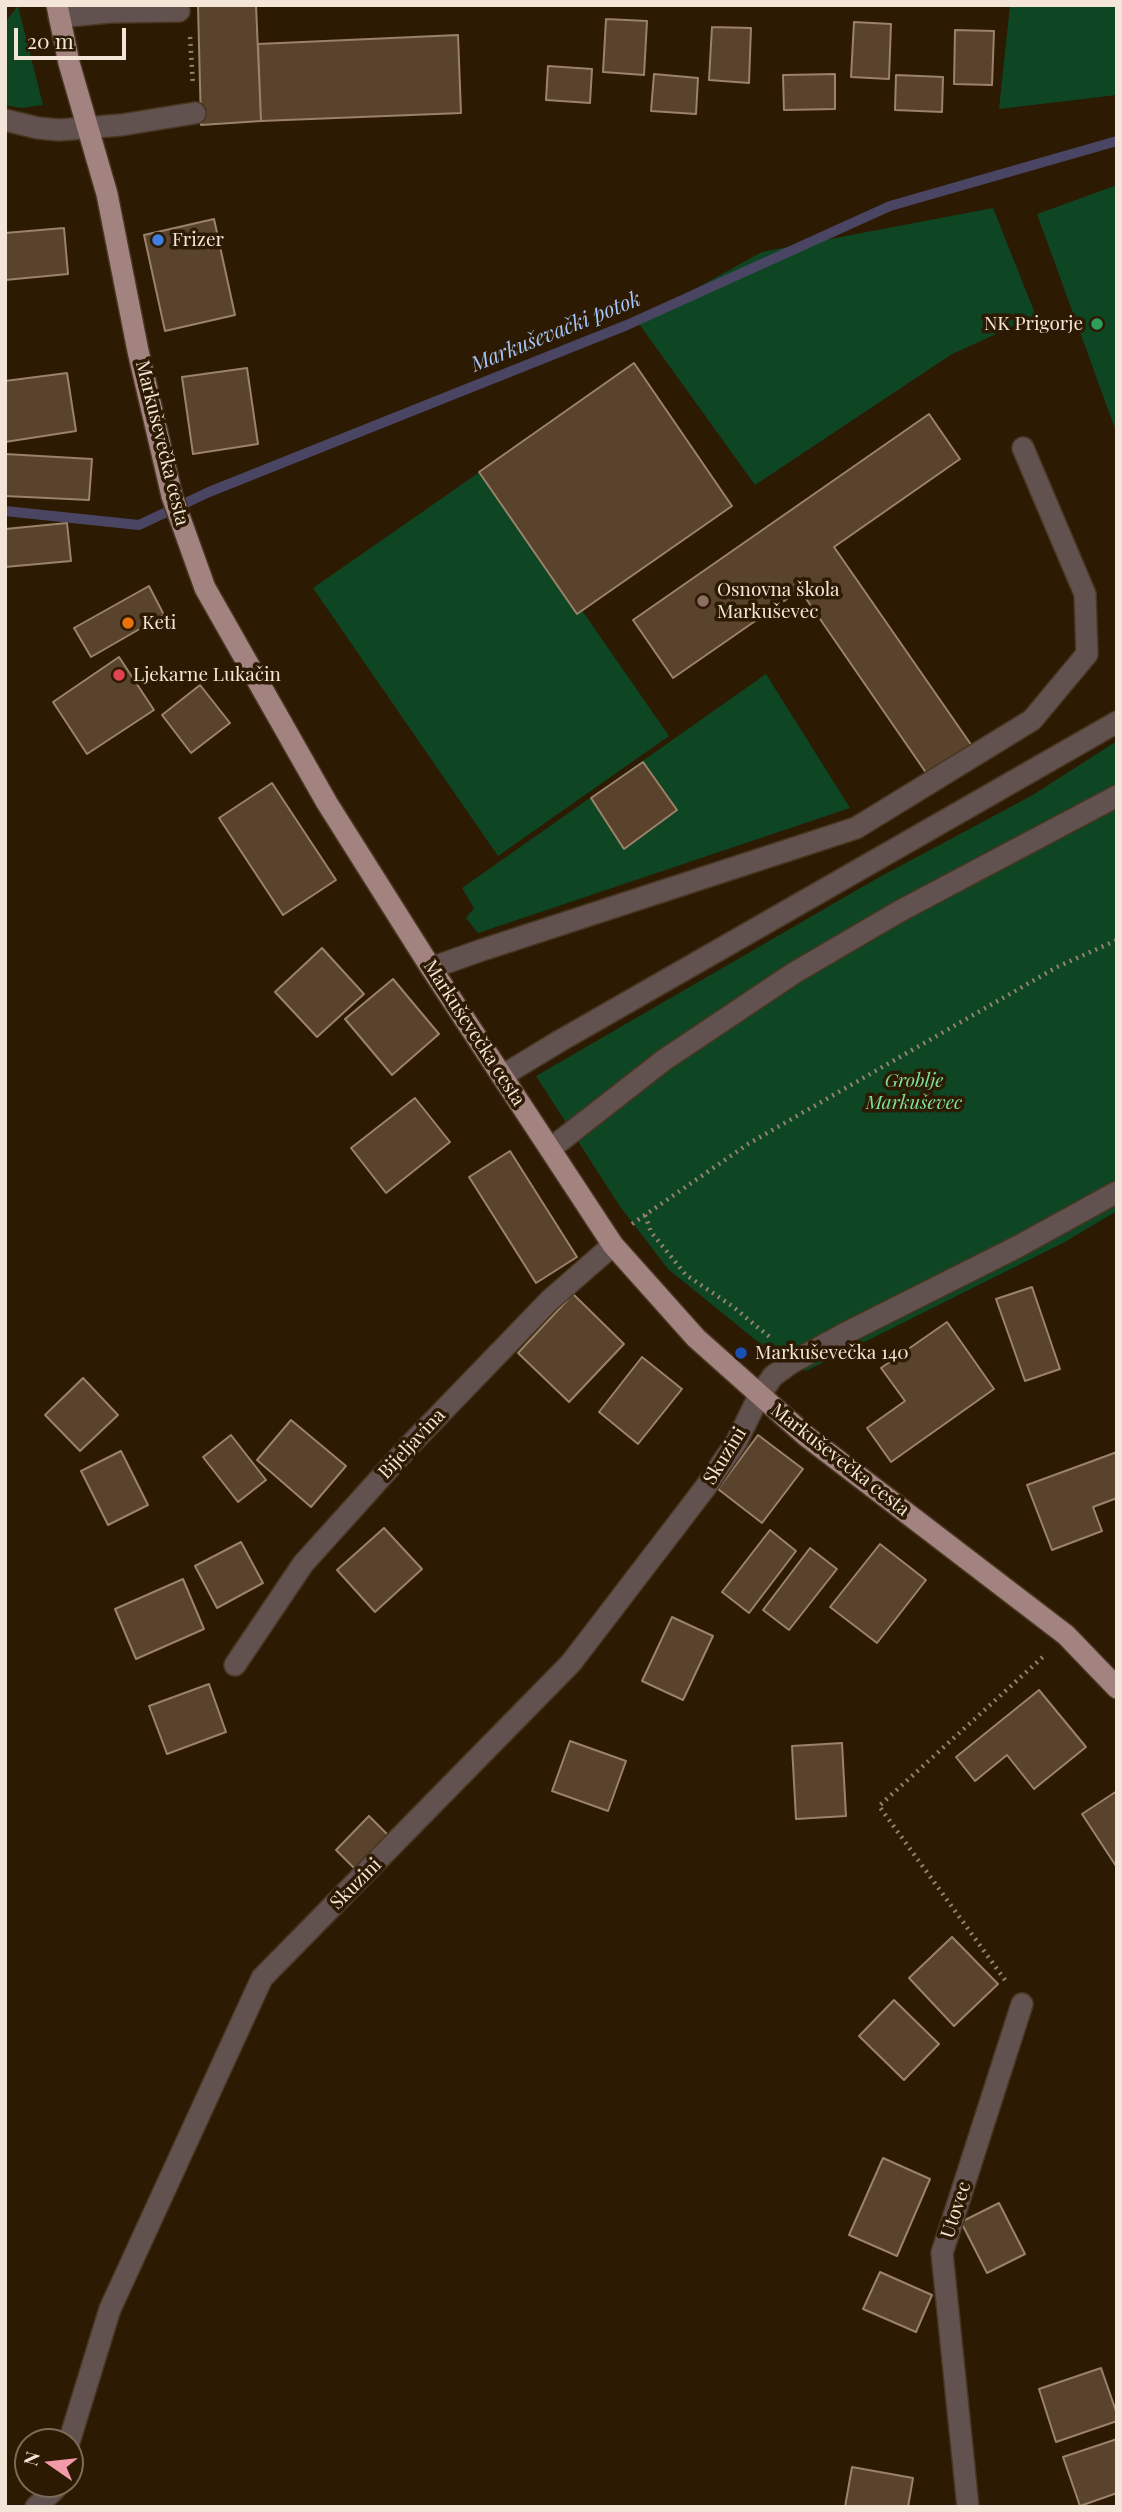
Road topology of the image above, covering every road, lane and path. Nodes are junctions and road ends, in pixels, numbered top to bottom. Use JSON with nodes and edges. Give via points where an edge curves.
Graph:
{"nodes":[{"id":1,"x":58,"y":11,"type":"edge"},
{"id":2,"x":178,"y":11,"type":"joint"},
{"id":3,"x":195,"y":113,"type":"joint"},
{"id":4,"x":5,"y":120,"type":"edge"},
{"id":5,"x":88,"y":128,"type":"junction"},
{"id":6,"x":1023,"y":448,"type":"dead end"},
{"id":7,"x":1117,"y":722,"type":"edge"},
{"id":8,"x":1117,"y":796,"type":"edge"},
{"id":9,"x":1117,"y":940,"type":"edge"},
{"id":10,"x":431,"y":968,"type":"junction"},
{"id":11,"x":502,"y":1076,"type":"junction"},
{"id":12,"x":550,"y":1149,"type":"junction"},
{"id":13,"x":1117,"y":1192,"type":"edge"},
{"id":14,"x":613,"y":1245,"type":"junction"},
{"id":15,"x":805,"y":1356,"type":"junction"},
{"id":16,"x":759,"y":1396,"type":"junction"},
{"id":17,"x":1066,"y":1635,"type":"junction"},
{"id":18,"x":235,"y":1665,"type":"dead end"},
{"id":19,"x":1117,"y":1688,"type":"edge"},
{"id":20,"x":1021,"y":2004,"type":"joint"},
{"id":21,"x":73,"y":2428,"type":"edge"},
{"id":22,"x":968,"y":2507,"type":"edge"}],
"edges":[{"from":1,"to":2,"type":"street"},
{"from":1,"to":5,"type":"main road","name":"Markuševečka cesta"},
{"from":2,"to":3,"type":"path","via":[[189,26]]},
{"from":3,"to":5,"type":"street"},
{"from":4,"to":5,"type":"street","via":[[38,128]]},
{"from":5,"to":10,"type":"main road","name":"Markuševečka cesta","via":[[107,194],[172,496],[205,588],[327,803]]},
{"from":6,"to":10,"type":"street","via":[[1085,594],[1087,654],[1032,720],[856,828]]},
{"from":7,"to":11,"type":"street"},
{"from":8,"to":12,"type":"street","via":[[794,972],[664,1060]]},
{"from":9,"to":15,"type":"path","via":[[1057,967],[748,1143],[642,1217],[686,1275],[771,1339]]},
{"from":10,"to":11,"type":"main road","name":"Markuševečka cesta"},
{"from":11,"to":12,"type":"main road","name":"Markuševečka cesta"},
{"from":12,"to":14,"type":"main road","name":"Markuševečka cesta"},
{"from":13,"to":15,"type":"street","name":"Skuzini"},
{"from":14,"to":16,"type":"main road","name":"Markuševečka cesta","via":[[696,1338]]},
{"from":14,"to":18,"type":"street","name":"Bijeljavina","via":[[550,1300],[402,1454],[303,1564]]},
{"from":15,"to":16,"type":"street","name":"Skuzini","via":[[774,1376]]},
{"from":16,"to":17,"type":"main road","name":"Markuševečka cesta"},
{"from":16,"to":21,"type":"street","name":"Skuzini","via":[[737,1441],[705,1488],[571,1663],[262,1978],[110,2309]]},
{"from":17,"to":19,"type":"main road","name":"Markuševečka cesta"},
{"from":17,"to":20,"type":"path","via":[[879,1806]]},
{"from":20,"to":22,"type":"street","name":"Utovec","via":[[942,2253]]}]}
